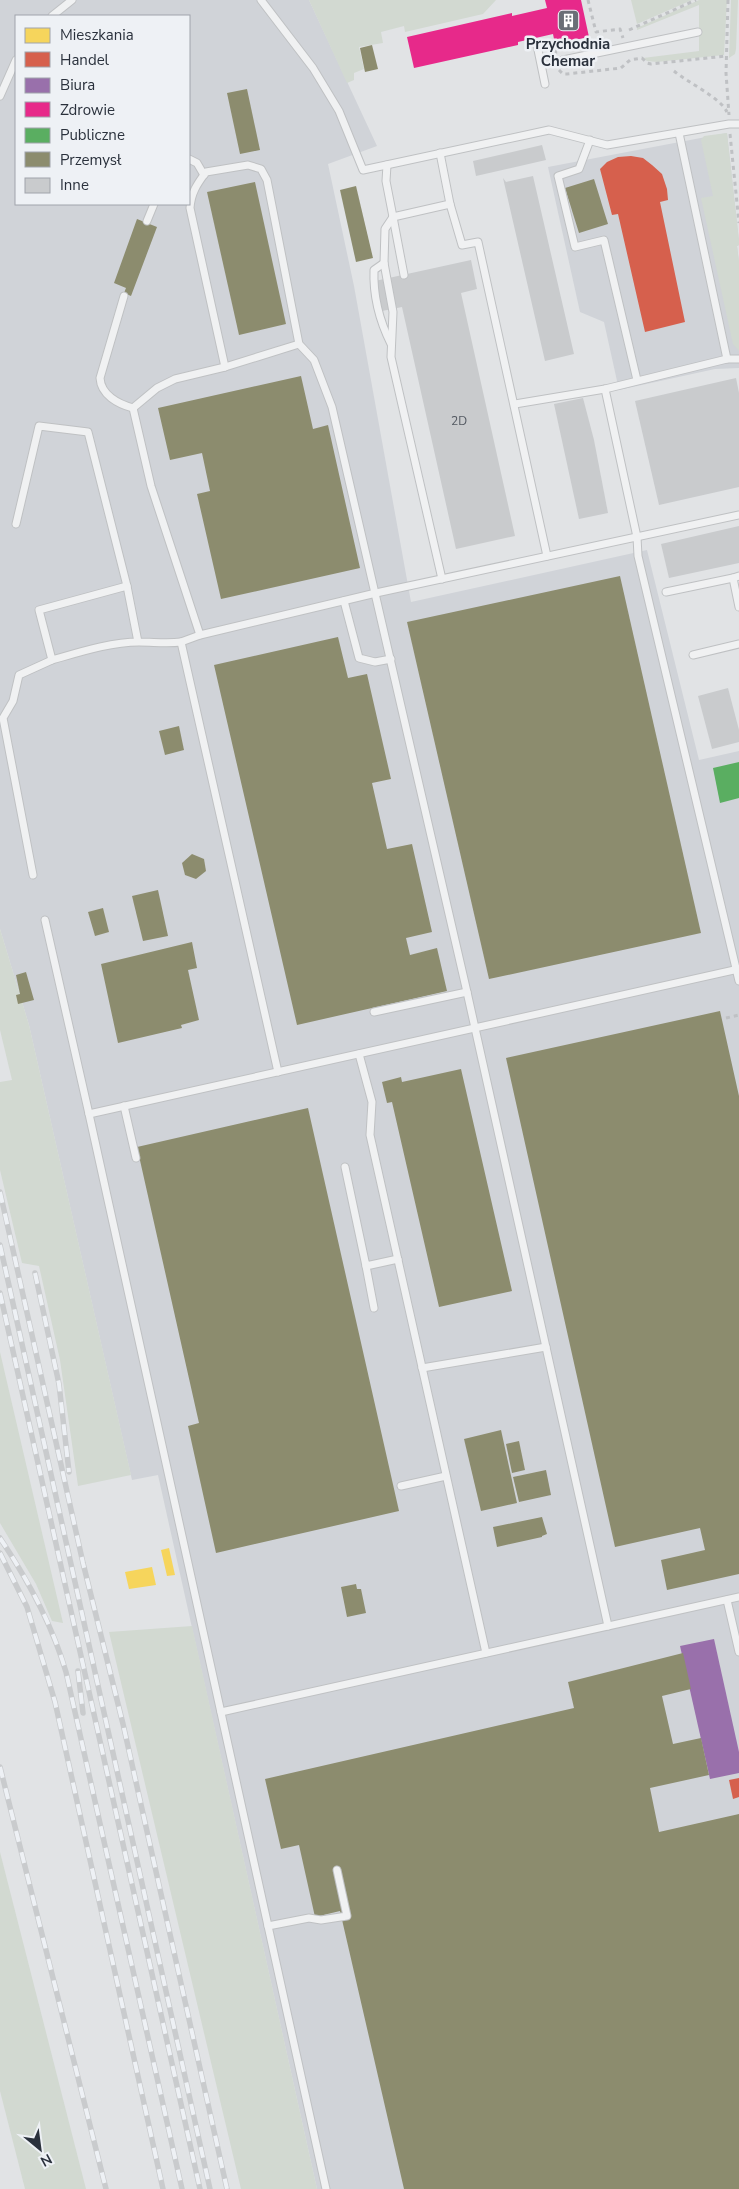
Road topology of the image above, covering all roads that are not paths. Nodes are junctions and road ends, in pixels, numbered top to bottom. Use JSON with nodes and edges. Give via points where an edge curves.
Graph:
{"nodes":[{"id":1,"x":72,"y":0,"type":"edge"},
{"id":2,"x":262,"y":0,"type":"edge"},
{"id":3,"x":53,"y":15,"type":"edge"},
{"id":4,"x":698,"y":32,"type":"dead end"},
{"id":5,"x":538,"y":45,"type":"dead end"},
{"id":6,"x":563,"y":60,"type":"dead end"},
{"id":7,"x":15,"y":62,"type":"edge"},
{"id":8,"x":545,"y":84,"type":"dead end"},
{"id":9,"x":0,"y":96,"type":"edge"},
{"id":10,"x":739,"y":124,"type":"edge"},
{"id":11,"x":679,"y":132,"type":"junction"},
{"id":12,"x":590,"y":140,"type":"junction"},
{"id":13,"x":440,"y":153,"type":"junction"},
{"id":14,"x":190,"y":160,"type":"edge"},
{"id":15,"x":387,"y":165,"type":"junction"},
{"id":16,"x":204,"y":175,"type":"junction"},
{"id":17,"x":450,"y":204,"type":"junction"},
{"id":18,"x":154,"y":205,"type":"edge"},
{"id":19,"x":393,"y":217,"type":"junction"},
{"id":20,"x":147,"y":221,"type":"dead end"},
{"id":21,"x":384,"y":263,"type":"junction"},
{"id":22,"x":404,"y":275,"type":"dead end"},
{"id":23,"x":124,"y":296,"type":"dead end"},
{"id":24,"x":299,"y":344,"type":"junction"},
{"id":25,"x":392,"y":345,"type":"junction"},
{"id":26,"x":727,"y":359,"type":"junction"},
{"id":27,"x":739,"y":359,"type":"edge"},
{"id":28,"x":225,"y":367,"type":"junction"},
{"id":29,"x":637,"y":380,"type":"junction"},
{"id":30,"x":604,"y":389,"type":"junction"},
{"id":31,"x":515,"y":404,"type":"junction"},
{"id":32,"x":133,"y":408,"type":"junction"},
{"id":33,"x":739,"y":515,"type":"edge"},
{"id":34,"x":16,"y":524,"type":"dead end"},
{"id":35,"x":637,"y":537,"type":"junction"},
{"id":36,"x":548,"y":556,"type":"junction"},
{"id":37,"x":736,"y":577,"type":"edge"},
{"id":38,"x":442,"y":579,"type":"junction"},
{"id":39,"x":127,"y":586,"type":"junction"},
{"id":40,"x":666,"y":592,"type":"dead end"},
{"id":41,"x":376,"y":594,"type":"junction"},
{"id":42,"x":344,"y":601,"type":"junction"},
{"id":43,"x":739,"y":607,"type":"edge"},
{"id":44,"x":200,"y":635,"type":"junction"},
{"id":45,"x":138,"y":642,"type":"junction"},
{"id":46,"x":182,"y":642,"type":"junction"},
{"id":47,"x":739,"y":644,"type":"edge"},
{"id":48,"x":693,"y":655,"type":"dead end"},
{"id":49,"x":391,"y":659,"type":"junction"},
{"id":50,"x":52,"y":660,"type":"junction"},
{"id":51,"x":33,"y":875,"type":"dead end"},
{"id":52,"x":45,"y":920,"type":"dead end"},
{"id":53,"x":738,"y":970,"type":"edge"},
{"id":54,"x":739,"y":981,"type":"edge"},
{"id":55,"x":467,"y":992,"type":"junction"},
{"id":56,"x":374,"y":1012,"type":"dead end"},
{"id":57,"x":475,"y":1028,"type":"junction"},
{"id":58,"x":359,"y":1054,"type":"junction"},
{"id":59,"x":278,"y":1072,"type":"junction"},
{"id":60,"x":124,"y":1106,"type":"junction"},
{"id":61,"x":89,"y":1114,"type":"junction"},
{"id":62,"x":136,"y":1158,"type":"dead end"},
{"id":63,"x":345,"y":1167,"type":"dead end"},
{"id":64,"x":398,"y":1259,"type":"junction"},
{"id":65,"x":366,"y":1266,"type":"junction"},
{"id":66,"x":374,"y":1308,"type":"dead end"},
{"id":67,"x":546,"y":1347,"type":"junction"},
{"id":68,"x":422,"y":1368,"type":"junction"},
{"id":69,"x":446,"y":1476,"type":"junction"},
{"id":70,"x":401,"y":1486,"type":"dead end"},
{"id":71,"x":739,"y":1597,"type":"edge"},
{"id":72,"x":727,"y":1600,"type":"junction"},
{"id":73,"x":608,"y":1626,"type":"junction"},
{"id":74,"x":739,"y":1652,"type":"edge"},
{"id":75,"x":486,"y":1653,"type":"junction"},
{"id":76,"x":221,"y":1712,"type":"junction"},
{"id":77,"x":337,"y":1870,"type":"dead end"},
{"id":78,"x":268,"y":1926,"type":"junction"},
{"id":79,"x":326,"y":2189,"type":"edge"}],
"edges":[{"from":1,"to":3,"type":"lane"},
{"from":2,"to":15,"type":"lane","via":[[313,68],[338,111],[363,170]]},
{"from":4,"to":6,"type":"lane"},
{"from":5,"to":8,"type":"lane"},
{"from":7,"to":9,"type":"lane"},
{"from":10,"to":11,"type":"lane"},
{"from":11,"to":12,"type":"lane","via":[[607,145]]},
{"from":11,"to":26,"type":"lane"},
{"from":12,"to":13,"type":"lane","via":[[549,130]]},
{"from":12,"to":29,"type":"lane","via":[[579,169],[558,176],[574,246],[604,240]]},
{"from":13,"to":15,"type":"lane"},
{"from":13,"to":17,"type":"lane"},
{"from":14,"to":16,"type":"lane","via":[[197,163]]},
{"from":15,"to":19,"type":"lane","via":[[386,181]]},
{"from":16,"to":24,"type":"lane","via":[[248,165],[261,169],[267,180]]},
{"from":16,"to":28,"type":"lane","via":[[191,196],[190,208]]},
{"from":17,"to":19,"type":"lane"},
{"from":17,"to":31,"type":"lane","via":[[462,245],[478,242]]},
{"from":18,"to":20,"type":"lane"},
{"from":19,"to":21,"type":"lane","via":[[385,229]]},
{"from":19,"to":22,"type":"lane"},
{"from":21,"to":25,"type":"lane","via":[[393,312]]},
{"from":21,"to":25,"type":"lane","via":[[374,270],[373,291]]},
{"from":23,"to":32,"type":"lane","via":[[100,384],[116,402]]},
{"from":24,"to":28,"type":"lane"},
{"from":24,"to":41,"type":"lane","via":[[314,360],[332,407]]},
{"from":25,"to":38,"type":"lane","via":[[391,357]]},
{"from":26,"to":27,"type":"lane"},
{"from":26,"to":29,"type":"lane"},
{"from":28,"to":32,"type":"lane","via":[[175,379],[157,388]]},
{"from":29,"to":30,"type":"lane"},
{"from":30,"to":31,"type":"lane"},
{"from":30,"to":35,"type":"lane"},
{"from":31,"to":36,"type":"lane"},
{"from":32,"to":44,"type":"lane","via":[[151,486]]},
{"from":33,"to":35,"type":"lane"},
{"from":34,"to":39,"type":"lane","via":[[39,426],[88,432]]},
{"from":35,"to":36,"type":"lane"},
{"from":35,"to":53,"type":"lane","via":[[638,556]]},
{"from":36,"to":38,"type":"lane"},
{"from":37,"to":40,"type":"lane"},
{"from":37,"to":43,"type":"lane"},
{"from":38,"to":41,"type":"lane"},
{"from":39,"to":45,"type":"lane"},
{"from":39,"to":50,"type":"lane","via":[[39,610]]},
{"from":41,"to":42,"type":"lane"},
{"from":41,"to":49,"type":"lane"},
{"from":42,"to":44,"type":"lane"},
{"from":42,"to":49,"type":"lane","via":[[359,658],[376,662]]},
{"from":44,"to":46,"type":"lane"},
{"from":45,"to":46,"type":"lane"},
{"from":45,"to":50,"type":"lane"},
{"from":46,"to":59,"type":"lane"},
{"from":47,"to":48,"type":"lane"},
{"from":49,"to":55,"type":"lane"},
{"from":50,"to":51,"type":"lane","via":[[19,674],[13,701],[3,718]]},
{"from":52,"to":61,"type":"lane"},
{"from":53,"to":54,"type":"lane"},
{"from":53,"to":57,"type":"lane"},
{"from":55,"to":56,"type":"lane"},
{"from":55,"to":57,"type":"lane"},
{"from":57,"to":58,"type":"lane"},
{"from":57,"to":67,"type":"lane"},
{"from":58,"to":59,"type":"lane"},
{"from":58,"to":64,"type":"lane","via":[[372,1102],[370,1135]]},
{"from":59,"to":60,"type":"lane"},
{"from":60,"to":61,"type":"lane"},
{"from":60,"to":62,"type":"lane"},
{"from":61,"to":76,"type":"lane"},
{"from":63,"to":65,"type":"lane"},
{"from":64,"to":65,"type":"lane"},
{"from":64,"to":68,"type":"lane"},
{"from":65,"to":66,"type":"lane"},
{"from":67,"to":68,"type":"lane"},
{"from":67,"to":73,"type":"lane"},
{"from":68,"to":69,"type":"lane"},
{"from":69,"to":70,"type":"lane"},
{"from":69,"to":75,"type":"lane"},
{"from":71,"to":72,"type":"lane"},
{"from":72,"to":73,"type":"lane"},
{"from":72,"to":74,"type":"lane"},
{"from":73,"to":75,"type":"lane"},
{"from":75,"to":76,"type":"lane"},
{"from":76,"to":78,"type":"lane"},
{"from":77,"to":78,"type":"lane","via":[[347,1916],[321,1920],[308,1918]]},
{"from":78,"to":79,"type":"lane"}]}
